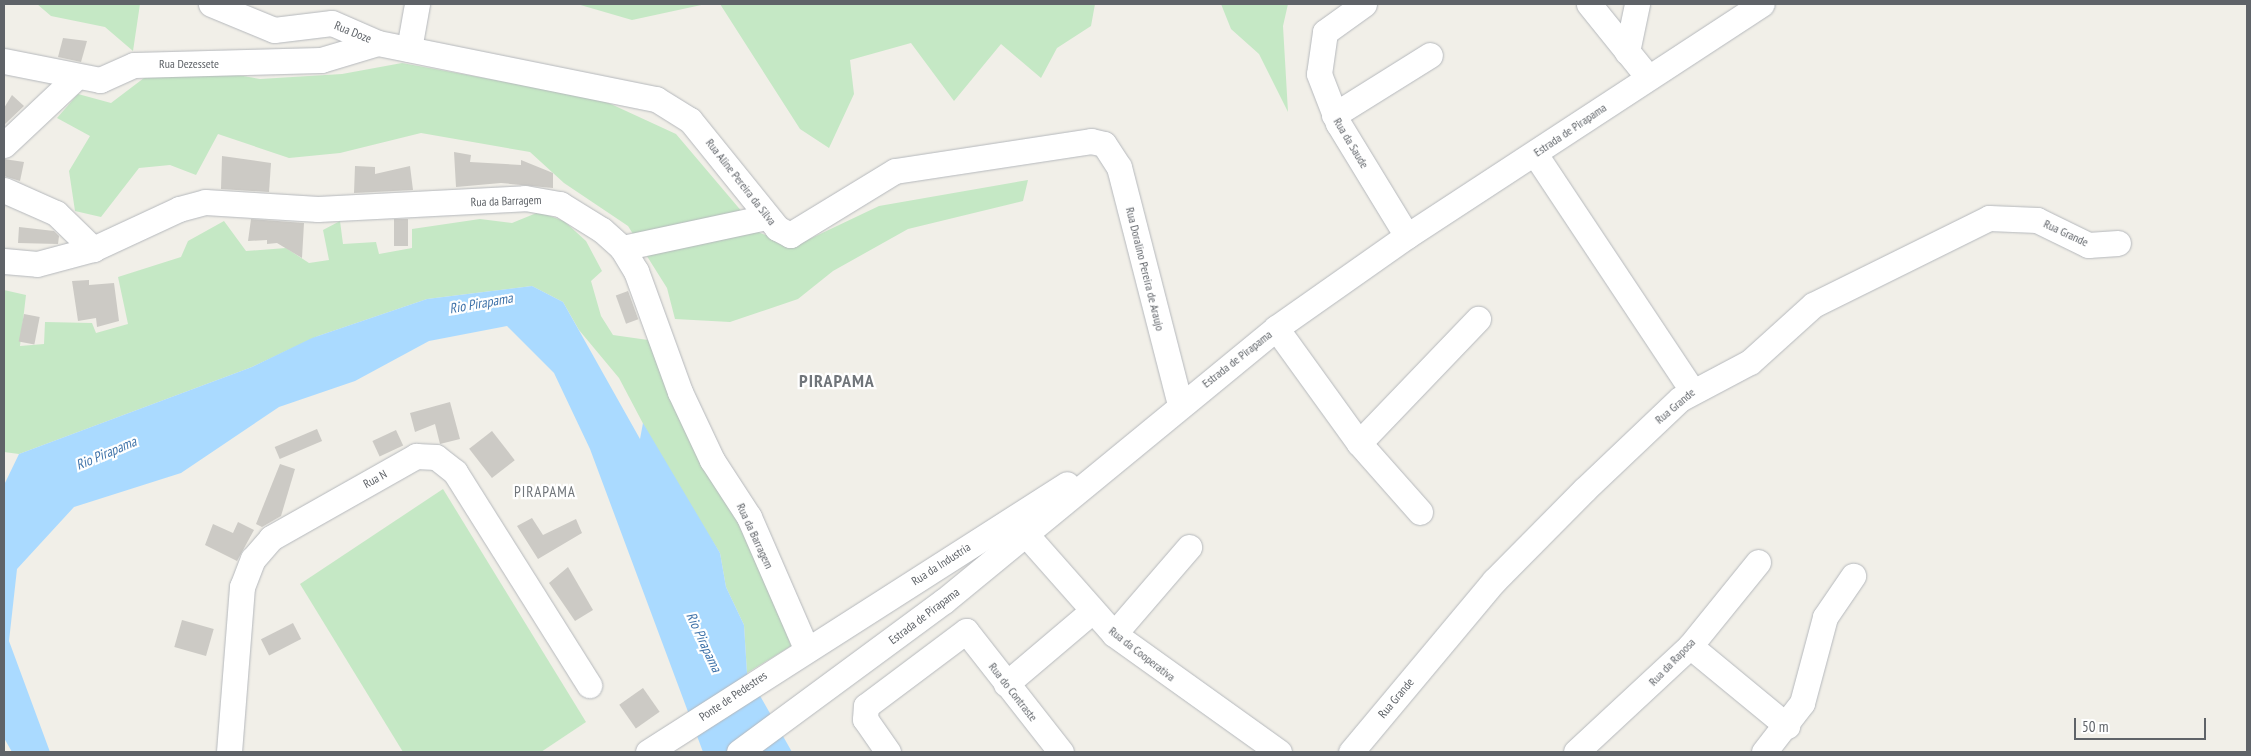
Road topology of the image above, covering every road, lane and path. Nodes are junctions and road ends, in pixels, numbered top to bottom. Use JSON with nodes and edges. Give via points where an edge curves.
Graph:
{"nodes":[{"id":1,"x":213,"y":4,"type":"edge"},
{"id":2,"x":417,"y":4,"type":"edge"},
{"id":3,"x":1364,"y":4,"type":"edge"},
{"id":4,"x":1589,"y":4,"type":"edge"},
{"id":5,"x":1637,"y":4,"type":"edge"},
{"id":6,"x":1762,"y":4,"type":"edge"},
{"id":7,"x":309,"y":13,"type":"edge"},
{"id":8,"x":378,"y":42,"type":"junction"},
{"id":9,"x":409,"y":49,"type":"junction"},
{"id":10,"x":1627,"y":52,"type":"junction"},
{"id":11,"x":1430,"y":55,"type":"dead end"},
{"id":12,"x":4,"y":61,"type":"edge"},
{"id":13,"x":1648,"y":77,"type":"junction"},
{"id":14,"x":75,"y":78,"type":"junction"},
{"id":15,"x":1334,"y":115,"type":"junction"},
{"id":16,"x":1099,"y":142,"type":"joint"},
{"id":17,"x":4,"y":143,"type":"edge"},
{"id":18,"x":1535,"y":154,"type":"junction"},
{"id":19,"x":4,"y":190,"type":"edge"},
{"id":20,"x":768,"y":217,"type":"junction"},
{"id":21,"x":1407,"y":236,"type":"junction"},
{"id":22,"x":2118,"y":243,"type":"dead end"},
{"id":23,"x":622,"y":248,"type":"junction"},
{"id":24,"x":93,"y":249,"type":"junction"},
{"id":25,"x":4,"y":261,"type":"edge"},
{"id":26,"x":1478,"y":319,"type":"dead end"},
{"id":27,"x":1276,"y":328,"type":"junction"},
{"id":28,"x":1692,"y":390,"type":"junction"},
{"id":29,"x":1180,"y":404,"type":"junction"},
{"id":30,"x":1359,"y":443,"type":"junction"},
{"id":31,"x":1106,"y":466,"type":"joint"},
{"id":32,"x":1420,"y":512,"type":"dead end"},
{"id":33,"x":1019,"y":526,"type":"junction"},
{"id":34,"x":1190,"y":547,"type":"dead end"},
{"id":35,"x":1758,"y":562,"type":"dead end"},
{"id":36,"x":1852,"y":576,"type":"dead end"},
{"id":37,"x":1091,"y":612,"type":"junction"},
{"id":38,"x":1114,"y":634,"type":"junction"},
{"id":39,"x":1690,"y":646,"type":"junction"},
{"id":40,"x":806,"y":648,"type":"junction"},
{"id":41,"x":778,"y":666,"type":"joint"},
{"id":42,"x":1006,"y":684,"type":"junction"},
{"id":43,"x":589,"y":685,"type":"dead end"},
{"id":44,"x":1787,"y":726,"type":"junction"},
{"id":45,"x":882,"y":744,"type":"edge"},
{"id":46,"x":229,"y":752,"type":"edge"},
{"id":47,"x":648,"y":752,"type":"edge"},
{"id":48,"x":739,"y":752,"type":"edge"},
{"id":49,"x":1061,"y":752,"type":"edge"},
{"id":50,"x":1279,"y":752,"type":"edge"},
{"id":51,"x":1351,"y":752,"type":"edge"},
{"id":52,"x":1576,"y":752,"type":"edge"},
{"id":53,"x":1764,"y":752,"type":"edge"}],
"edges":[{"from":1,"to":7,"type":"street","name":"Rua Doze","via":[[274,30],[286,31]]},
{"from":2,"to":9,"type":"street"},
{"from":3,"to":15,"type":"street","name":"Rua da Saude","via":[[1330,24],[1320,43],[1319,74]]},
{"from":4,"to":10,"type":"street"},
{"from":5,"to":10,"type":"street"},
{"from":6,"to":13,"type":"street","name":"Estrada de Pirapama"},
{"from":7,"to":8,"type":"street","name":"Rua Doze"},
{"from":8,"to":9,"type":"street","name":"Rua Aline Pereira da Silva"},
{"from":8,"to":14,"type":"street","name":"Rua Dezessete","via":[[321,60],[140,64],[100,80]]},
{"from":9,"to":20,"type":"street","name":"Rua Aline Pereira da Silva","via":[[668,104],[711,142]]},
{"from":10,"to":13,"type":"street"},
{"from":11,"to":15,"type":"street"},
{"from":12,"to":14,"type":"street","name":"Rua Dezessete"},
{"from":13,"to":18,"type":"street","name":"Estrada de Pirapama"},
{"from":14,"to":17,"type":"street"},
{"from":15,"to":21,"type":"street","name":"Rua da Saude"},
{"from":16,"to":20,"type":"street","name":"Rua Aline Pereira da Silva","via":[[895,171],[864,187],[796,234],[780,232]]},
{"from":16,"to":29,"type":"street","name":"Rua Doralino Pereira de Araujo","via":[[1110,148],[1120,167]]},
{"from":18,"to":21,"type":"street","name":"Estrada de Pirapama"},
{"from":18,"to":28,"type":"street"},
{"from":19,"to":24,"type":"street","via":[[56,213]]},
{"from":20,"to":23,"type":"street"},
{"from":21,"to":27,"type":"street","name":"Estrada de Pirapama"},
{"from":22,"to":28,"type":"street","name":"Rua Grande","via":[[2088,245],[2029,218],[1978,221],[1813,305],[1750,362]]},
{"from":23,"to":24,"type":"street","name":"Rua da Barragem","via":[[560,204],[525,198],[318,210],[205,202],[179,209]]},
{"from":23,"to":40,"type":"street","name":"Rua da Barragem","via":[[648,298],[694,422],[749,517]]},
{"from":24,"to":25,"type":"street","name":"Rua da Barragem","via":[[36,264]]},
{"from":26,"to":30,"type":"street"},
{"from":27,"to":29,"type":"street","name":"Estrada de Pirapama"},
{"from":27,"to":30,"type":"street"},
{"from":28,"to":51,"type":"street","name":"Rua Grande","via":[[1518,555]]},
{"from":29,"to":31,"type":"street","name":"Estrada de Pirapama"},
{"from":30,"to":32,"type":"street"},
{"from":31,"to":33,"type":"street","name":"Rua da Industria","via":[[1056,490]]},
{"from":33,"to":37,"type":"street","name":"Rua da Cooperativa"},
{"from":33,"to":40,"type":"street","name":"Rua da Industria"},
{"from":33,"to":48,"type":"street","name":"Estrada de Pirapama","via":[[825,690]]},
{"from":34,"to":38,"type":"street"},
{"from":35,"to":39,"type":"street","name":"Rua da Raposa"},
{"from":36,"to":44,"type":"street","via":[[1825,617],[1802,704]]},
{"from":37,"to":38,"type":"street","name":"Rua da Cooperativa"},
{"from":37,"to":42,"type":"street"},
{"from":38,"to":50,"type":"street","name":"Rua da Cooperativa"},
{"from":39,"to":44,"type":"street"},
{"from":39,"to":52,"type":"street","name":"Rua da Raposa"},
{"from":40,"to":41,"type":"street","name":"Rua da Industria"},
{"from":41,"to":47,"type":"street","name":"Ponte de Pedestres"},
{"from":42,"to":45,"type":"street","name":"Rua do Contraste","via":[[966,630],[871,700],[865,719]]},
{"from":42,"to":49,"type":"street","name":"Rua do Contraste"},
{"from":43,"to":46,"type":"street","name":"Rua N","via":[[455,472],[436,457],[416,456],[271,538],[253,559],[242,586]]},
{"from":44,"to":53,"type":"street"}]}
